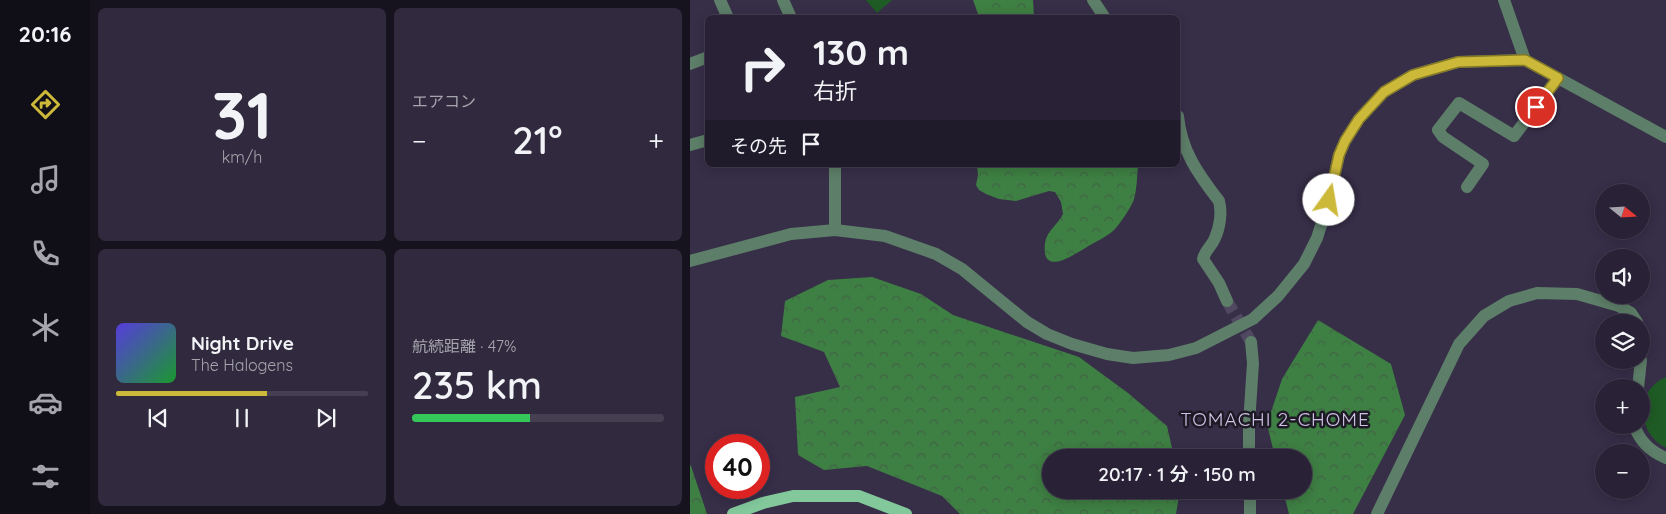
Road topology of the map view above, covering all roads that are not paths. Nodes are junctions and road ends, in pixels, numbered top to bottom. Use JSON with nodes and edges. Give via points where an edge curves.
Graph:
{"nodes":[{"id":1,"x":720,"y":0,"type":"edge"},
{"id":2,"x":783,"y":0,"type":"edge"},
{"id":3,"x":1093,"y":0,"type":"edge"},
{"id":4,"x":1504,"y":0,"type":"edge"},
{"id":5,"x":727,"y":15,"type":"edge"},
{"id":6,"x":790,"y":15,"type":"edge"},
{"id":7,"x":1103,"y":15,"type":"edge"},
{"id":8,"x":705,"y":58,"type":"edge"},
{"id":9,"x":1525,"y":60,"type":"junction"},
{"id":10,"x":690,"y":64,"type":"edge"},
{"id":11,"x":1558,"y":78,"type":"junction"},
{"id":12,"x":1180,"y":128,"type":"edge"},
{"id":13,"x":1666,"y":137,"type":"edge"},
{"id":14,"x":705,"y":141,"type":"edge"},
{"id":15,"x":690,"y":145,"type":"edge"},
{"id":16,"x":835,"y":167,"type":"edge"},
{"id":17,"x":1467,"y":187,"type":"dead end"},
{"id":18,"x":835,"y":230,"type":"junction"},
{"id":19,"x":690,"y":260,"type":"edge"},
{"id":20,"x":1227,"y":301,"type":"tunnel mouth"},
{"id":21,"x":1632,"y":314,"type":"edge"},
{"id":22,"x":1251,"y":342,"type":"tunnel mouth"},
{"id":23,"x":1638,"y":434,"type":"edge"},
{"id":24,"x":1249,"y":449,"type":"edge"},
{"id":25,"x":1666,"y":458,"type":"edge"},
{"id":26,"x":1250,"y":499,"type":"edge"},
{"id":27,"x":733,"y":514,"type":"edge"},
{"id":28,"x":906,"y":514,"type":"edge"},
{"id":29,"x":1250,"y":514,"type":"edge"},
{"id":30,"x":1377,"y":514,"type":"edge"}],
"edges":[{"from":1,"to":5,"type":"street"},
{"from":2,"to":6,"type":"street"},
{"from":3,"to":7,"type":"street"},
{"from":4,"to":9,"type":"street"},
{"from":8,"to":10,"type":"street"},
{"from":9,"to":11,"type":"street"},
{"from":9,"to":18,"type":"street","via":[[1458,62],[1413,75],[1384,92],[1359,119],[1345,141],[1317,238],[1294,277],[1253,320],[1196,348],[1169,355],[1133,358],[1072,344],[1027,322],[962,269],[936,254],[885,236]]},
{"from":11,"to":13,"type":"street"},
{"from":11,"to":17,"type":"street","via":[[1514,136],[1459,103],[1438,130],[1443,137],[1483,164]]},
{"from":12,"to":20,"type":"street","via":[[1190,161],[1221,208],[1215,238],[1203,259]]},
{"from":14,"to":15,"type":"street"},
{"from":16,"to":18,"type":"street"},
{"from":18,"to":19,"type":"street","via":[[791,234]]},
{"from":21,"to":30,"type":"street","via":[[1619,306],[1577,294],[1538,293],[1509,301],[1484,316],[1459,344]]},
{"from":22,"to":24,"type":"street"},
{"from":23,"to":25,"type":"street","via":[[1651,452]]},
{"from":26,"to":29,"type":"street"},
{"from":27,"to":28,"type":"main road","via":[[793,496],[859,496]]}]}
